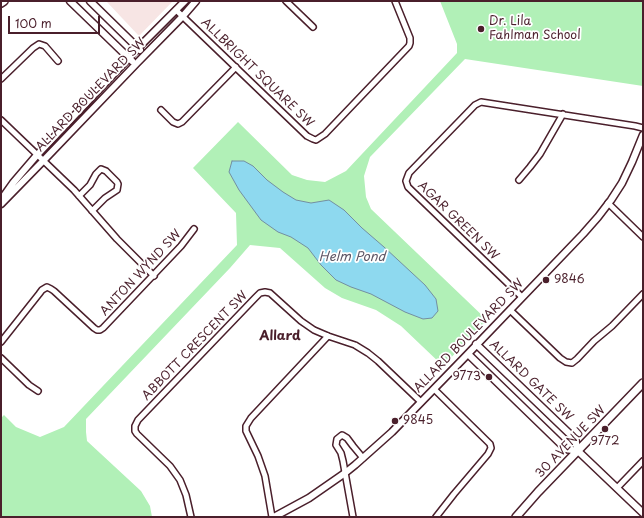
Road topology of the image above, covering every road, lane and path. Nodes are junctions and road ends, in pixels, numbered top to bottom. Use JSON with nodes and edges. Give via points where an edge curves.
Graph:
{"nodes":[{"id":1,"x":70,"y":1,"type":"edge"},
{"id":2,"x":90,"y":1,"type":"edge"},
{"id":3,"x":186,"y":1,"type":"edge"},
{"id":4,"x":196,"y":1,"type":"edge"},
{"id":5,"x":286,"y":1,"type":"edge"},
{"id":6,"x":395,"y":1,"type":"edge"},
{"id":7,"x":176,"y":10,"type":"junction"},
{"id":8,"x":183,"y":16,"type":"junction"},
{"id":9,"x":313,"y":27,"type":"dead end"},
{"id":10,"x":139,"y":48,"type":"junction"},
{"id":11,"x":145,"y":54,"type":"junction"},
{"id":12,"x":129,"y":58,"type":"junction"},
{"id":13,"x":58,"y":61,"type":"dead end"},
{"id":14,"x":136,"y":64,"type":"junction"},
{"id":15,"x":236,"y":67,"type":"junction"},
{"id":16,"x":1,"y":79,"type":"edge"},
{"id":17,"x":161,"y":110,"type":"dead end"},
{"id":18,"x":563,"y":114,"type":"junction"},
{"id":19,"x":1,"y":120,"type":"edge"},
{"id":20,"x":643,"y":128,"type":"edge"},
{"id":21,"x":643,"y":134,"type":"edge"},
{"id":22,"x":37,"y":155,"type":"junction"},
{"id":23,"x":44,"y":161,"type":"junction"},
{"id":24,"x":518,"y":180,"type":"dead end"},
{"id":25,"x":79,"y":196,"type":"junction"},
{"id":26,"x":1,"y":200,"type":"edge"},
{"id":27,"x":1,"y":204,"type":"edge"},
{"id":28,"x":608,"y":204,"type":"junction"},
{"id":29,"x":92,"y":211,"type":"junction"},
{"id":30,"x":194,"y":230,"type":"dead end"},
{"id":31,"x":643,"y":237,"type":"edge"},
{"id":32,"x":154,"y":276,"type":"junction"},
{"id":33,"x":643,"y":294,"type":"edge"},
{"id":34,"x":522,"y":297,"type":"junction"},
{"id":35,"x":510,"y":310,"type":"junction"},
{"id":36,"x":328,"y":336,"type":"junction"},
{"id":37,"x":1,"y":342,"type":"edge"},
{"id":38,"x":476,"y":344,"type":"junction"},
{"id":39,"x":468,"y":354,"type":"junction"},
{"id":40,"x":1,"y":358,"type":"edge"},
{"id":41,"x":643,"y":383,"type":"edge"},
{"id":42,"x":434,"y":389,"type":"junction"},
{"id":43,"x":38,"y":391,"type":"dead end"},
{"id":44,"x":421,"y":402,"type":"junction"},
{"id":45,"x":578,"y":451,"type":"junction"},
{"id":46,"x":363,"y":458,"type":"junction"},
{"id":47,"x":643,"y":461,"type":"edge"},
{"id":48,"x":345,"y":473,"type":"junction"},
{"id":49,"x":617,"y":488,"type":"junction"},
{"id":50,"x":643,"y":513,"type":"edge"},
{"id":51,"x":191,"y":517,"type":"edge"},
{"id":52,"x":273,"y":517,"type":"edge"},
{"id":53,"x":353,"y":517,"type":"edge"},
{"id":54,"x":436,"y":517,"type":"edge"},
{"id":55,"x":516,"y":517,"type":"edge"}],
"edges":[{"from":1,"to":12,"type":"street"},
{"from":2,"to":10,"type":"street"},
{"from":3,"to":7,"type":"street","name":"ALLARD BOULEVARD SW"},
{"from":4,"to":8,"type":"street","name":"ALLARD BOULEVARD SW"},
{"from":5,"to":9,"type":"street"},
{"from":6,"to":15,"type":"street","name":"ALLBRIGHT SQUARE SW","via":[[410,38],[409,46],[325,134],[316,140],[307,136]]},
{"from":7,"to":8,"type":"street","name":"ALLBRIGHT SQUARE SW"},
{"from":7,"to":10,"type":"street","name":"ALLARD BOULEVARD SW"},
{"from":8,"to":11,"type":"street","name":"ALLARD BOULEVARD SW"},
{"from":8,"to":15,"type":"street","name":"ALLBRIGHT SQUARE SW"},
{"from":10,"to":11,"type":"street"},
{"from":10,"to":12,"type":"street","name":"ALLARD BOULEVARD SW"},
{"from":11,"to":14,"type":"street","name":"ALLARD BOULEVARD SW"},
{"from":12,"to":14,"type":"street"},
{"from":12,"to":22,"type":"street","name":"ALLARD BOULEVARD SW"},
{"from":13,"to":16,"type":"street","via":[[45,46],[39,44]]},
{"from":14,"to":23,"type":"street","name":"ALLARD BOULEVARD SW"},
{"from":15,"to":17,"type":"street","via":[[182,122],[175,123]]},
{"from":18,"to":20,"type":"street","name":"AGAR GREEN SW"},
{"from":18,"to":24,"type":"street","via":[[540,154]]},
{"from":18,"to":34,"type":"street","name":"AGAR GREEN SW","via":[[478,103],[409,173],[406,183]]},
{"from":19,"to":22,"type":"street"},
{"from":21,"to":28,"type":"street","name":"ALLARD BOULEVARD SW","via":[[628,171]]},
{"from":22,"to":23,"type":"street"},
{"from":22,"to":26,"type":"street","name":"ALLARD BOULEVARD SW"},
{"from":23,"to":25,"type":"street"},
{"from":23,"to":27,"type":"street","name":"ALLARD BOULEVARD SW"},
{"from":25,"to":29,"type":"street"},
{"from":25,"to":29,"type":"street","via":[[101,169],[106,170],[117,182],[117,190]]},
{"from":28,"to":31,"type":"street"},
{"from":28,"to":34,"type":"street","name":"ALLARD BOULEVARD SW","via":[[583,234]]},
{"from":29,"to":32,"type":"street"},
{"from":30,"to":32,"type":"street","name":"ANTON WYND SW"},
{"from":32,"to":37,"type":"street","name":"ANTON WYND SW","via":[[100,330],[94,328],[51,289],[45,288]]},
{"from":33,"to":35,"type":"street","via":[[572,363],[560,358]]},
{"from":34,"to":35,"type":"street","name":"ALLARD BOULEVARD SW"},
{"from":35,"to":38,"type":"street","name":"ALLARD BOULEVARD SW"},
{"from":36,"to":44,"type":"street","name":"ABBOTT CRESCENT SW","via":[[355,345],[368,353]]},
{"from":36,"to":51,"type":"street","name":"ABBOTT CRESCENT SW","via":[[301,321],[270,293],[262,292],[138,420],[135,431],[175,472],[183,486]]},
{"from":36,"to":52,"type":"street","via":[[246,426],[265,476]]},
{"from":38,"to":39,"type":"street","name":"ALLARD BOULEVARD SW"},
{"from":38,"to":45,"type":"street","name":"ALLARD GATE SW","via":[[575,439]]},
{"from":39,"to":42,"type":"street","name":"ALLARD BOULEVARD SW"},
{"from":39,"to":45,"type":"street","name":"ALLARD GATE SW","via":[[566,448]]},
{"from":40,"to":43,"type":"street"},
{"from":41,"to":45,"type":"main road","name":"30 AVENUE SW"},
{"from":42,"to":44,"type":"street","name":"ALLARD BOULEVARD SW"},
{"from":42,"to":54,"type":"street","via":[[491,447]]},
{"from":44,"to":46,"type":"street","name":"ALLARD BOULEVARD SW"},
{"from":45,"to":49,"type":"street"},
{"from":45,"to":55,"type":"main road","name":"30 AVENUE SW"},
{"from":46,"to":48,"type":"street","name":"ALLARD BOULEVARD SW"},
{"from":46,"to":48,"type":"street","via":[[347,438],[342,435],[339,437],[336,445],[342,457]]},
{"from":47,"to":49,"type":"street"},
{"from":48,"to":52,"type":"street","name":"ALLARD BOULEVARD SW","via":[[309,498]]},
{"from":48,"to":53,"type":"street"},
{"from":49,"to":50,"type":"street"}]}
